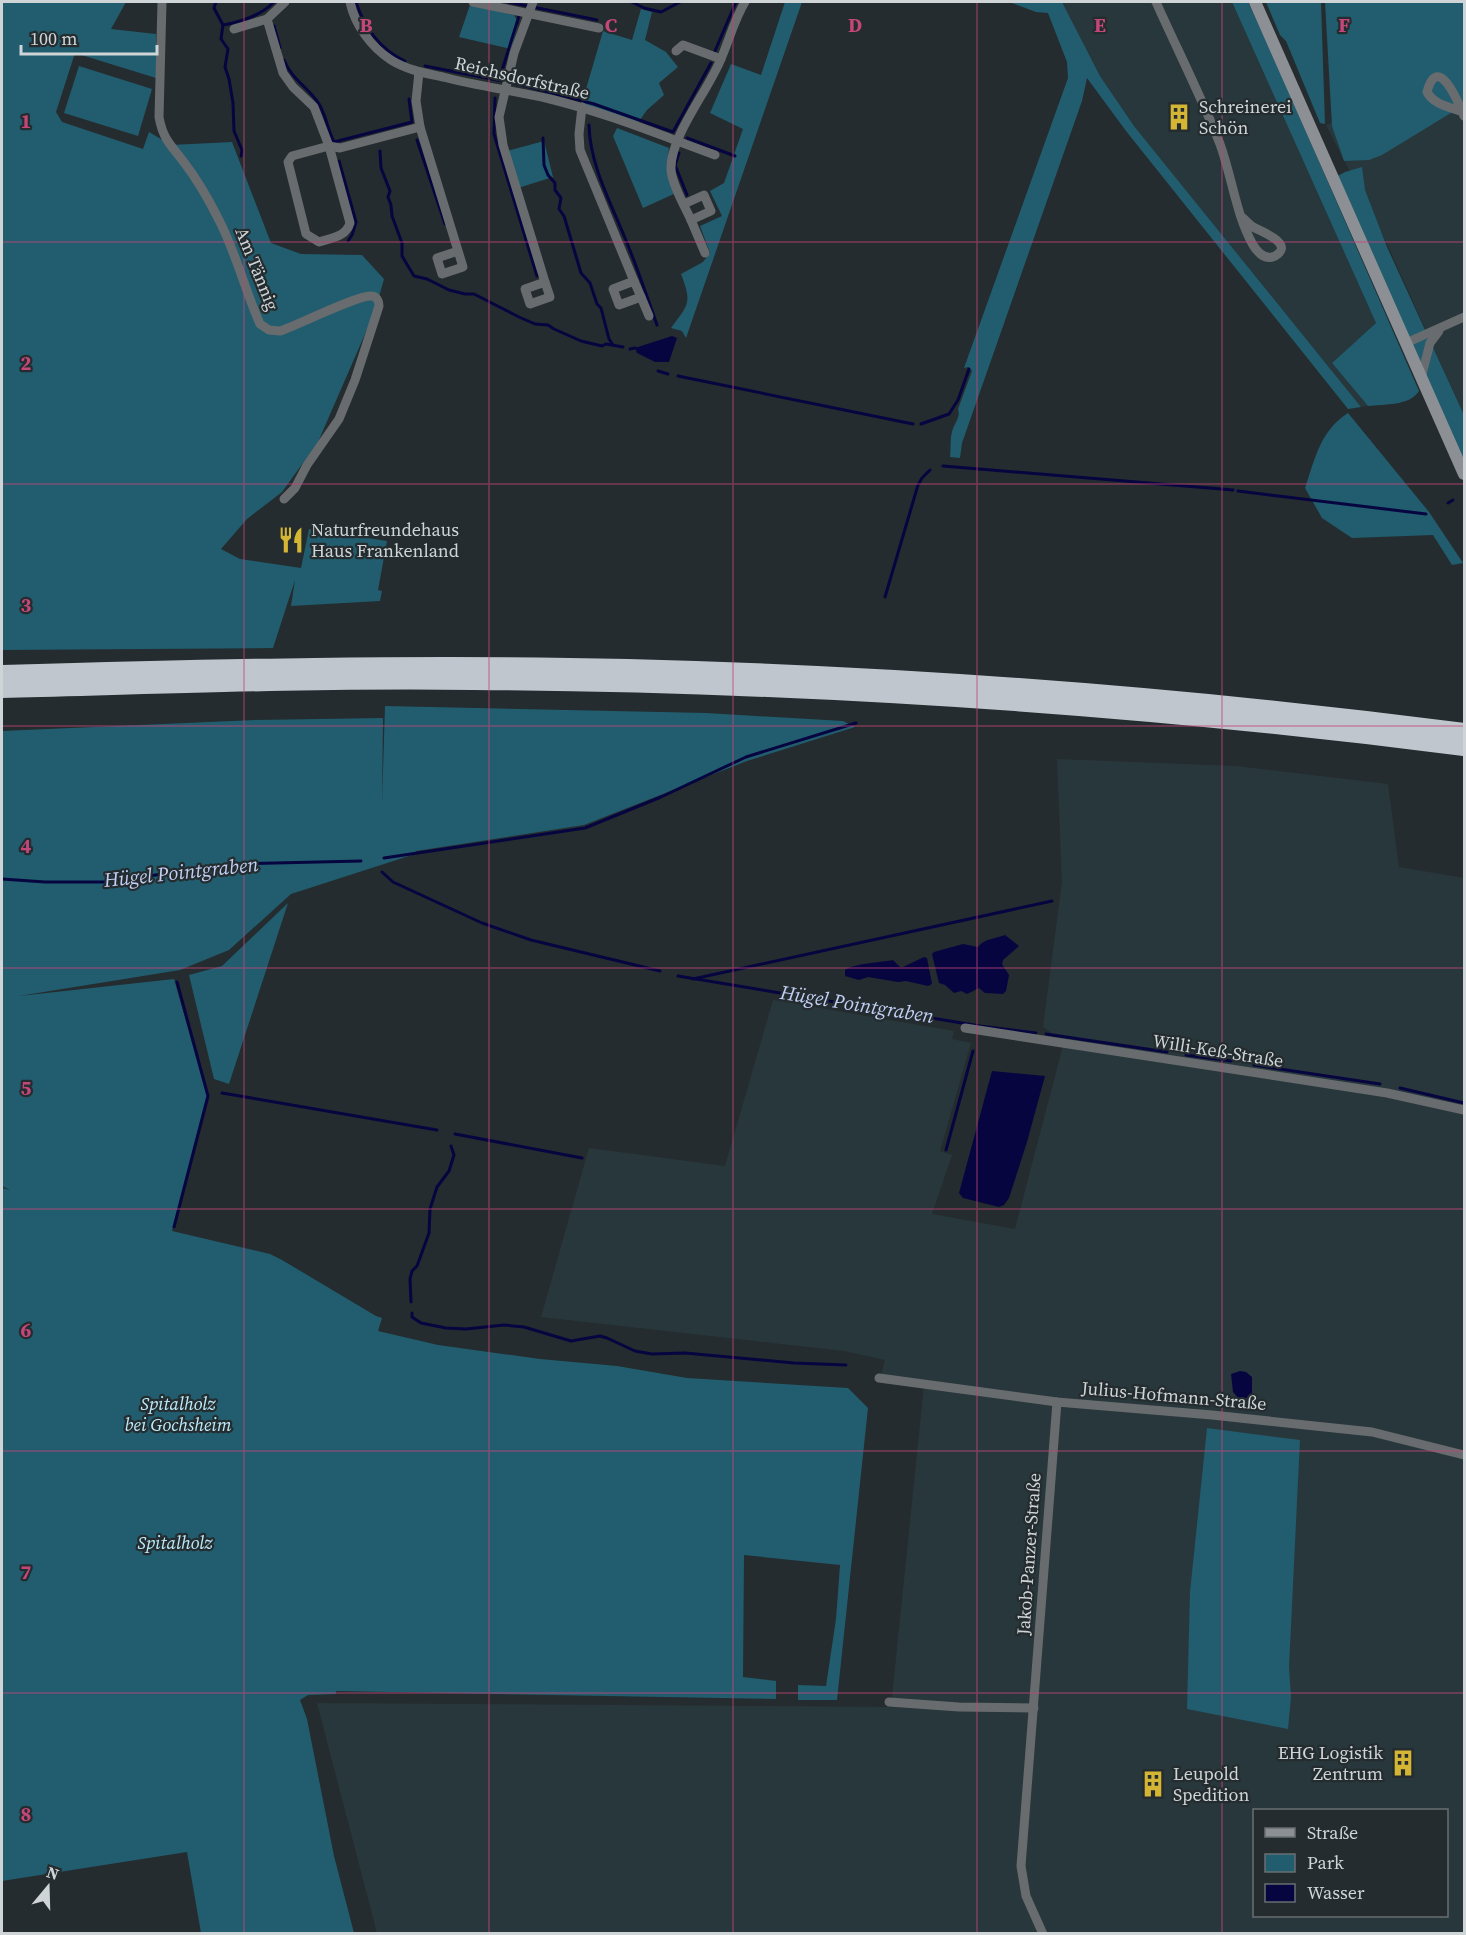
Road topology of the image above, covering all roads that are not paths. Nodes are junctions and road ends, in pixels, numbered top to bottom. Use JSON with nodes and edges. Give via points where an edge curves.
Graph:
{"nodes":[{"id":1,"x":162,"y":2,"type":"edge"},
{"id":2,"x":285,"y":2,"type":"edge"},
{"id":3,"x":350,"y":2,"type":"edge"},
{"id":4,"x":473,"y":2,"type":"edge"},
{"id":5,"x":533,"y":2,"type":"edge"},
{"id":6,"x":745,"y":2,"type":"edge"},
{"id":7,"x":1156,"y":2,"type":"edge"},
{"id":8,"x":1255,"y":2,"type":"edge"},
{"id":9,"x":528,"y":12,"type":"junction"},
{"id":10,"x":267,"y":19,"type":"junction"},
{"id":11,"x":599,"y":28,"type":"dead end"},
{"id":12,"x":234,"y":29,"type":"dead end"},
{"id":13,"x":676,"y":51,"type":"dead end"},
{"id":14,"x":721,"y":59,"type":"junction"},
{"id":15,"x":419,"y":72,"type":"junction"},
{"id":16,"x":505,"y":90,"type":"junction"},
{"id":17,"x":582,"y":107,"type":"junction"},
{"id":18,"x":420,"y":127,"type":"junction"},
{"id":19,"x":676,"y":141,"type":"junction"},
{"id":20,"x":329,"y":146,"type":"junction"},
{"id":21,"x":715,"y":155,"type":"dead end"},
{"id":22,"x":684,"y":204,"type":"junction"},
{"id":23,"x":1243,"y":218,"type":"junction"},
{"id":24,"x":691,"y":220,"type":"junction"},
{"id":25,"x":458,"y":252,"type":"dead end"},
{"id":26,"x":705,"y":253,"type":"dead end"},
{"id":27,"x":634,"y":281,"type":"junction"},
{"id":28,"x":545,"y":282,"type":"dead end"},
{"id":29,"x":641,"y":297,"type":"junction"},
{"id":30,"x":649,"y":316,"type":"dead end"},
{"id":31,"x":1464,"y":317,"type":"edge"},
{"id":32,"x":1441,"y":328,"type":"junction"},
{"id":33,"x":1406,"y":343,"type":"junction"},
{"id":34,"x":1421,"y":378,"type":"junction"},
{"id":35,"x":1464,"y":474,"type":"edge"},
{"id":36,"x":284,"y":500,"type":"dead end"},
{"id":37,"x":2,"y":674,"type":"edge"},
{"id":38,"x":2,"y":689,"type":"edge"},
{"id":39,"x":1464,"y":732,"type":"edge"},
{"id":40,"x":1464,"y":747,"type":"edge"},
{"id":41,"x":965,"y":1028,"type":"dead end"},
{"id":42,"x":1464,"y":1110,"type":"edge"},
{"id":43,"x":879,"y":1378,"type":"dead end"},
{"id":44,"x":1057,"y":1402,"type":"junction"},
{"id":45,"x":1464,"y":1455,"type":"edge"},
{"id":46,"x":889,"y":1702,"type":"dead end"},
{"id":47,"x":1034,"y":1708,"type":"junction"},
{"id":48,"x":1043,"y":1934,"type":"edge"}],
"edges":[{"from":1,"to":36,"type":"street","name":"Am Tännig","via":[[162,131],[220,222],[260,324],[280,332],[356,300],[371,296],[379,302],[339,419]]},
{"from":2,"to":10,"type":"street"},
{"from":3,"to":15,"type":"street","name":"Reichsdorfstraße","via":[[359,26],[376,48]]},
{"from":4,"to":9,"type":"street"},
{"from":5,"to":9,"type":"street"},
{"from":6,"to":14,"type":"street"},
{"from":7,"to":23,"type":"street","via":[[1221,146]]},
{"from":8,"to":33,"type":"main road"},
{"from":9,"to":11,"type":"street"},
{"from":9,"to":16,"type":"street"},
{"from":10,"to":12,"type":"street"},
{"from":10,"to":20,"type":"street","via":[[283,73],[314,107]]},
{"from":13,"to":14,"type":"street","via":[[683,45]]},
{"from":14,"to":19,"type":"street"},
{"from":15,"to":16,"type":"street","name":"Reichsdorfstraße"},
{"from":15,"to":18,"type":"street","via":[[416,101]]},
{"from":16,"to":17,"type":"street","name":"Reichsdorfstraße"},
{"from":16,"to":28,"type":"street","via":[[500,130]]},
{"from":17,"to":19,"type":"street","name":"Reichsdorfstraße"},
{"from":17,"to":27,"type":"street","via":[[580,150]]},
{"from":18,"to":20,"type":"street","via":[[340,148]]},
{"from":18,"to":25,"type":"street"},
{"from":19,"to":21,"type":"street","name":"Reichsdorfstraße"},
{"from":19,"to":22,"type":"street","via":[[670,171]]},
{"from":20,"to":20,"type":"street","via":[[350,223],[343,235],[319,242],[306,234],[288,162],[292,156]]},
{"from":22,"to":24,"type":"street"},
{"from":22,"to":24,"type":"street","via":[[704,195],[711,211]]},
{"from":23,"to":23,"type":"street","via":[[1261,256],[1279,253],[1274,237]]},
{"from":24,"to":26,"type":"street"},
{"from":27,"to":29,"type":"street"},
{"from":27,"to":29,"type":"street","via":[[613,289],[620,305]]},
{"from":29,"to":30,"type":"street"},
{"from":31,"to":32,"type":"street"},
{"from":32,"to":33,"type":"street"},
{"from":32,"to":34,"type":"street","via":[[1430,343]]},
{"from":33,"to":34,"type":"main road"},
{"from":34,"to":35,"type":"main road"},
{"from":37,"to":39,"type":"highway","via":[[358,666],[744,672],[1076,692]]},
{"from":38,"to":40,"type":"highway","via":[[396,681],[724,686],[1088,707]]},
{"from":41,"to":42,"type":"street","name":"Willi-Keß-Straße","via":[[1387,1093]]},
{"from":43,"to":44,"type":"street","name":"Julius-Hofmann-Straße"},
{"from":44,"to":45,"type":"street","name":"Julius-Hofmann-Straße","via":[[1372,1432]]},
{"from":44,"to":47,"type":"street","name":"Jakob-Panzer-Straße"},
{"from":46,"to":47,"type":"street"},
{"from":47,"to":48,"type":"street","name":"Jakob-Panzer-Straße","via":[[1021,1866],[1026,1896]]}]}
